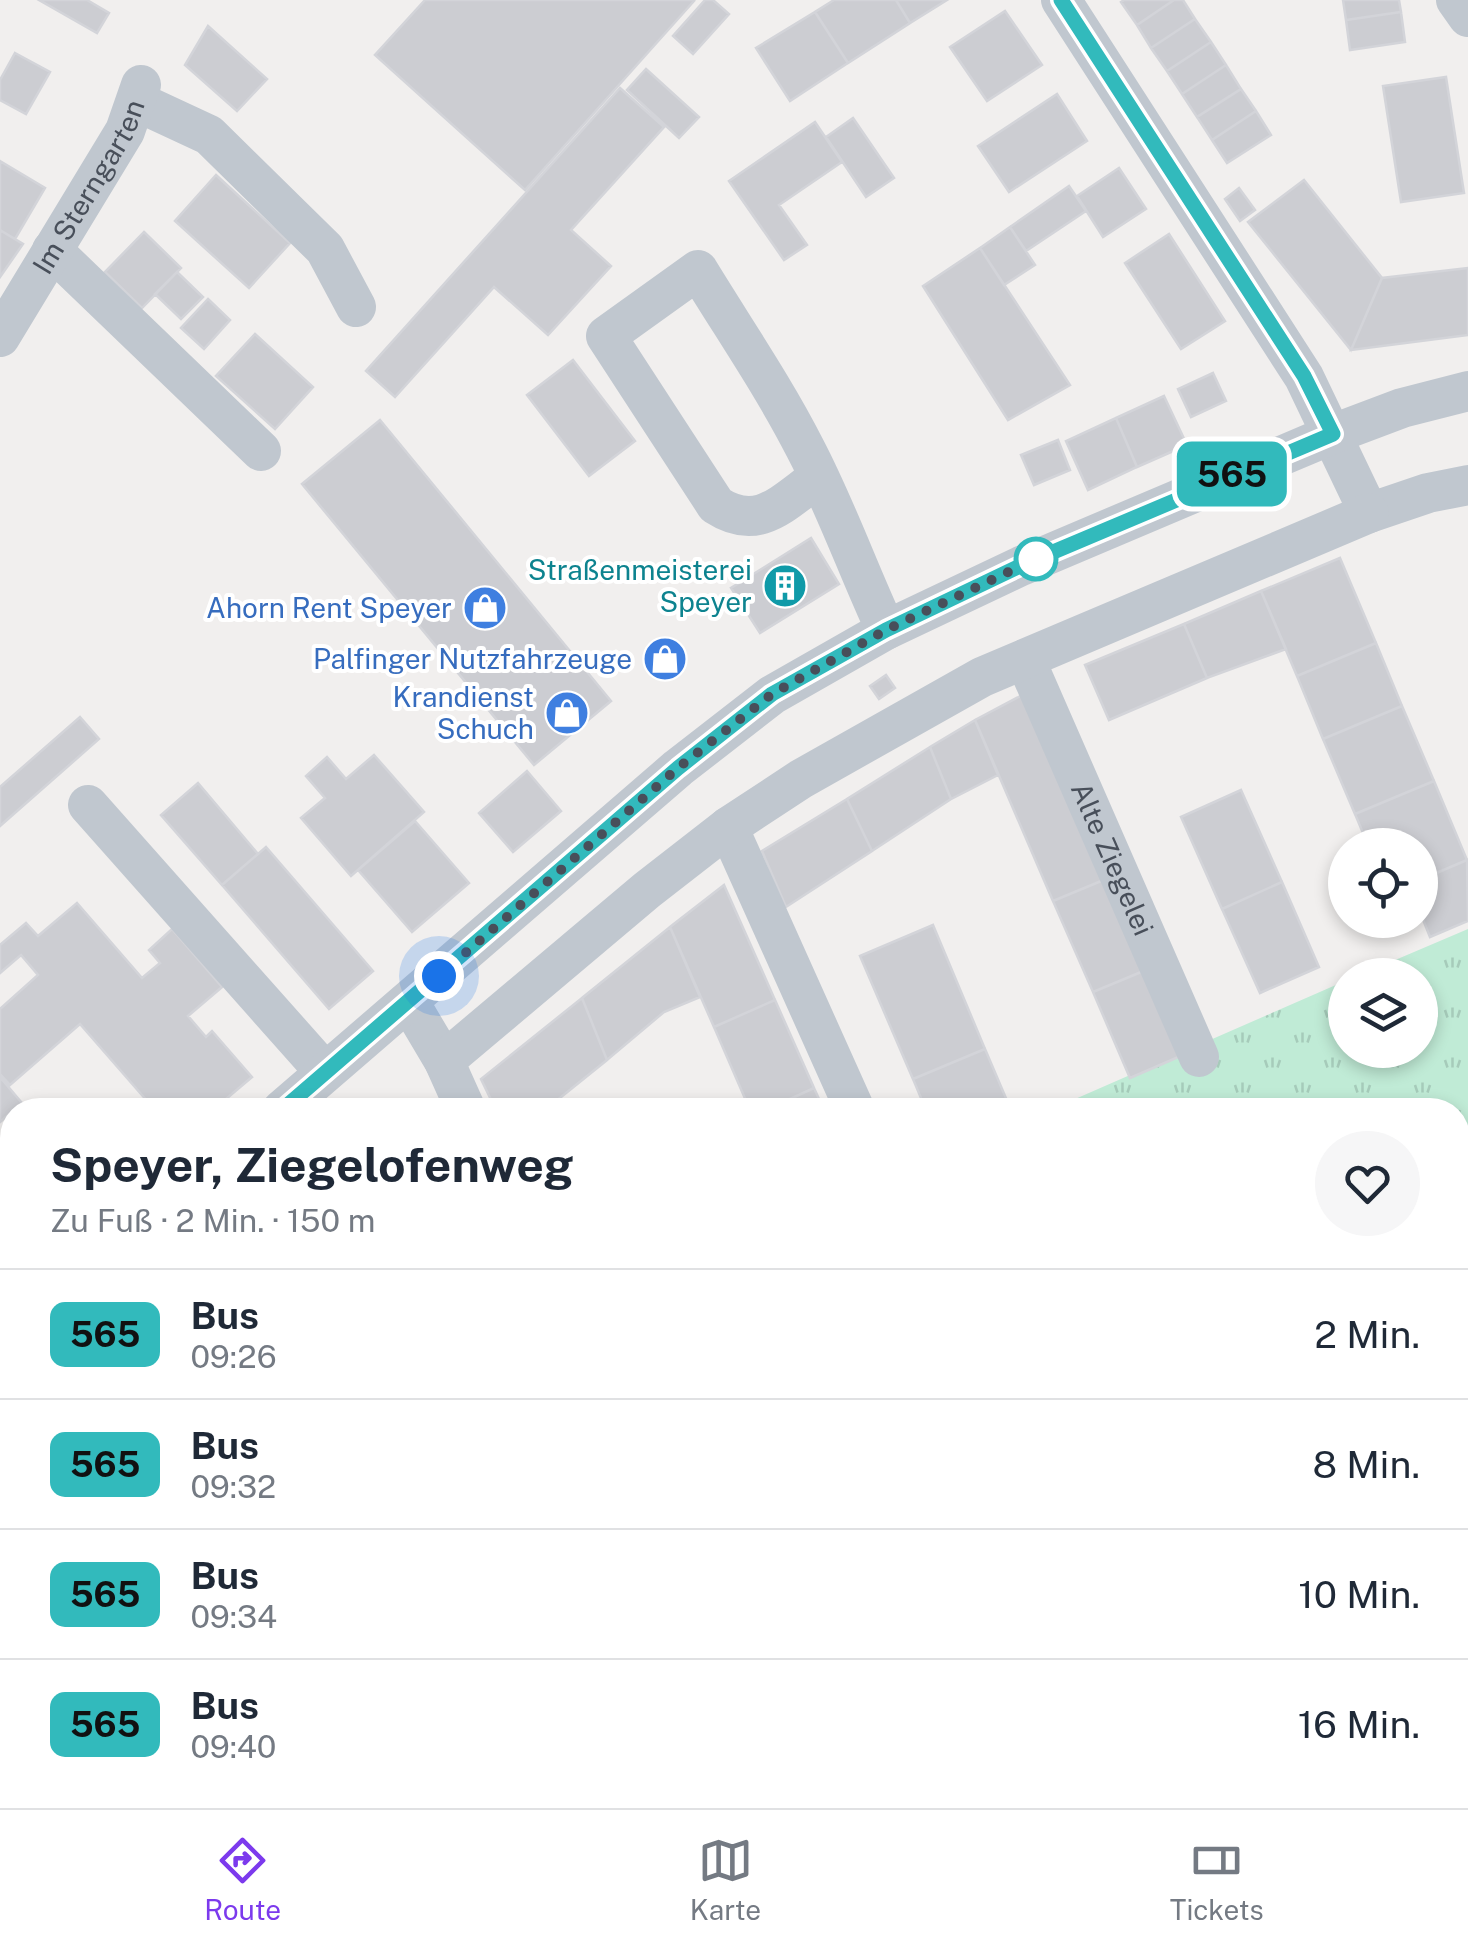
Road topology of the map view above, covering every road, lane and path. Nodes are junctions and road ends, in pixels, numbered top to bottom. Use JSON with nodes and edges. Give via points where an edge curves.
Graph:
{"nodes":[{"id":1,"x":1061,"y":0,"type":"edge"},
{"id":2,"x":1456,"y":0,"type":"edge"},
{"id":3,"x":1468,"y":17,"type":"edge"},
{"id":4,"x":52,"y":250,"type":"junction"},
{"id":5,"x":356,"y":307,"type":"dead end"},
{"id":6,"x":0,"y":337,"type":"edge"},
{"id":7,"x":1468,"y":391,"type":"edge"},
{"id":8,"x":1333,"y":434,"type":"junction"},
{"id":9,"x":260,"y":451,"type":"dead end"},
{"id":10,"x":819,"y":477,"type":"junction"},
{"id":11,"x":1468,"y":485,"type":"edge"},
{"id":12,"x":1370,"y":512,"type":"junction"},
{"id":13,"x":886,"y":630,"type":"junction"},
{"id":14,"x":1024,"y":658,"type":"junction"},
{"id":15,"x":88,"y":805,"type":"dead end"},
{"id":16,"x":728,"y":827,"type":"junction"},
{"id":17,"x":410,"y":1002,"type":"junction"},
{"id":18,"x":1200,"y":1056,"type":"dead end"},
{"id":19,"x":444,"y":1060,"type":"junction"},
{"id":20,"x":324,"y":1072,"type":"junction"},
{"id":21,"x":295,"y":1098,"type":"edge"},
{"id":22,"x":461,"y":1098,"type":"edge"},
{"id":23,"x":850,"y":1098,"type":"edge"}],
"edges":[{"from":1,"to":8,"type":"street","via":[[1304,376]]},
{"from":2,"to":3,"type":"street"},
{"from":4,"to":5,"type":"street","name":"Im Sterngarten","via":[[125,131],[139,94],[210,135],[325,249]]},
{"from":4,"to":6,"type":"street","name":"Im Sterngarten"},
{"from":4,"to":9,"type":"street"},
{"from":7,"to":8,"type":"street"},
{"from":8,"to":12,"type":"street"},
{"from":8,"to":13,"type":"street"},
{"from":10,"to":10,"type":"street","via":[[698,270],[606,336],[716,505],[735,517],[760,517]]},
{"from":10,"to":13,"type":"street"},
{"from":11,"to":12,"type":"street"},
{"from":12,"to":14,"type":"street"},
{"from":13,"to":17,"type":"street","via":[[772,694],[709,742]]},
{"from":14,"to":16,"type":"street","via":[[927,706]]},
{"from":14,"to":18,"type":"street","name":"Alte Ziegelei"},
{"from":15,"to":20,"type":"street"},
{"from":16,"to":19,"type":"street"},
{"from":16,"to":23,"type":"street"},
{"from":17,"to":19,"type":"street"},
{"from":17,"to":20,"type":"street"},
{"from":19,"to":22,"type":"street"},
{"from":20,"to":21,"type":"street"}]}
